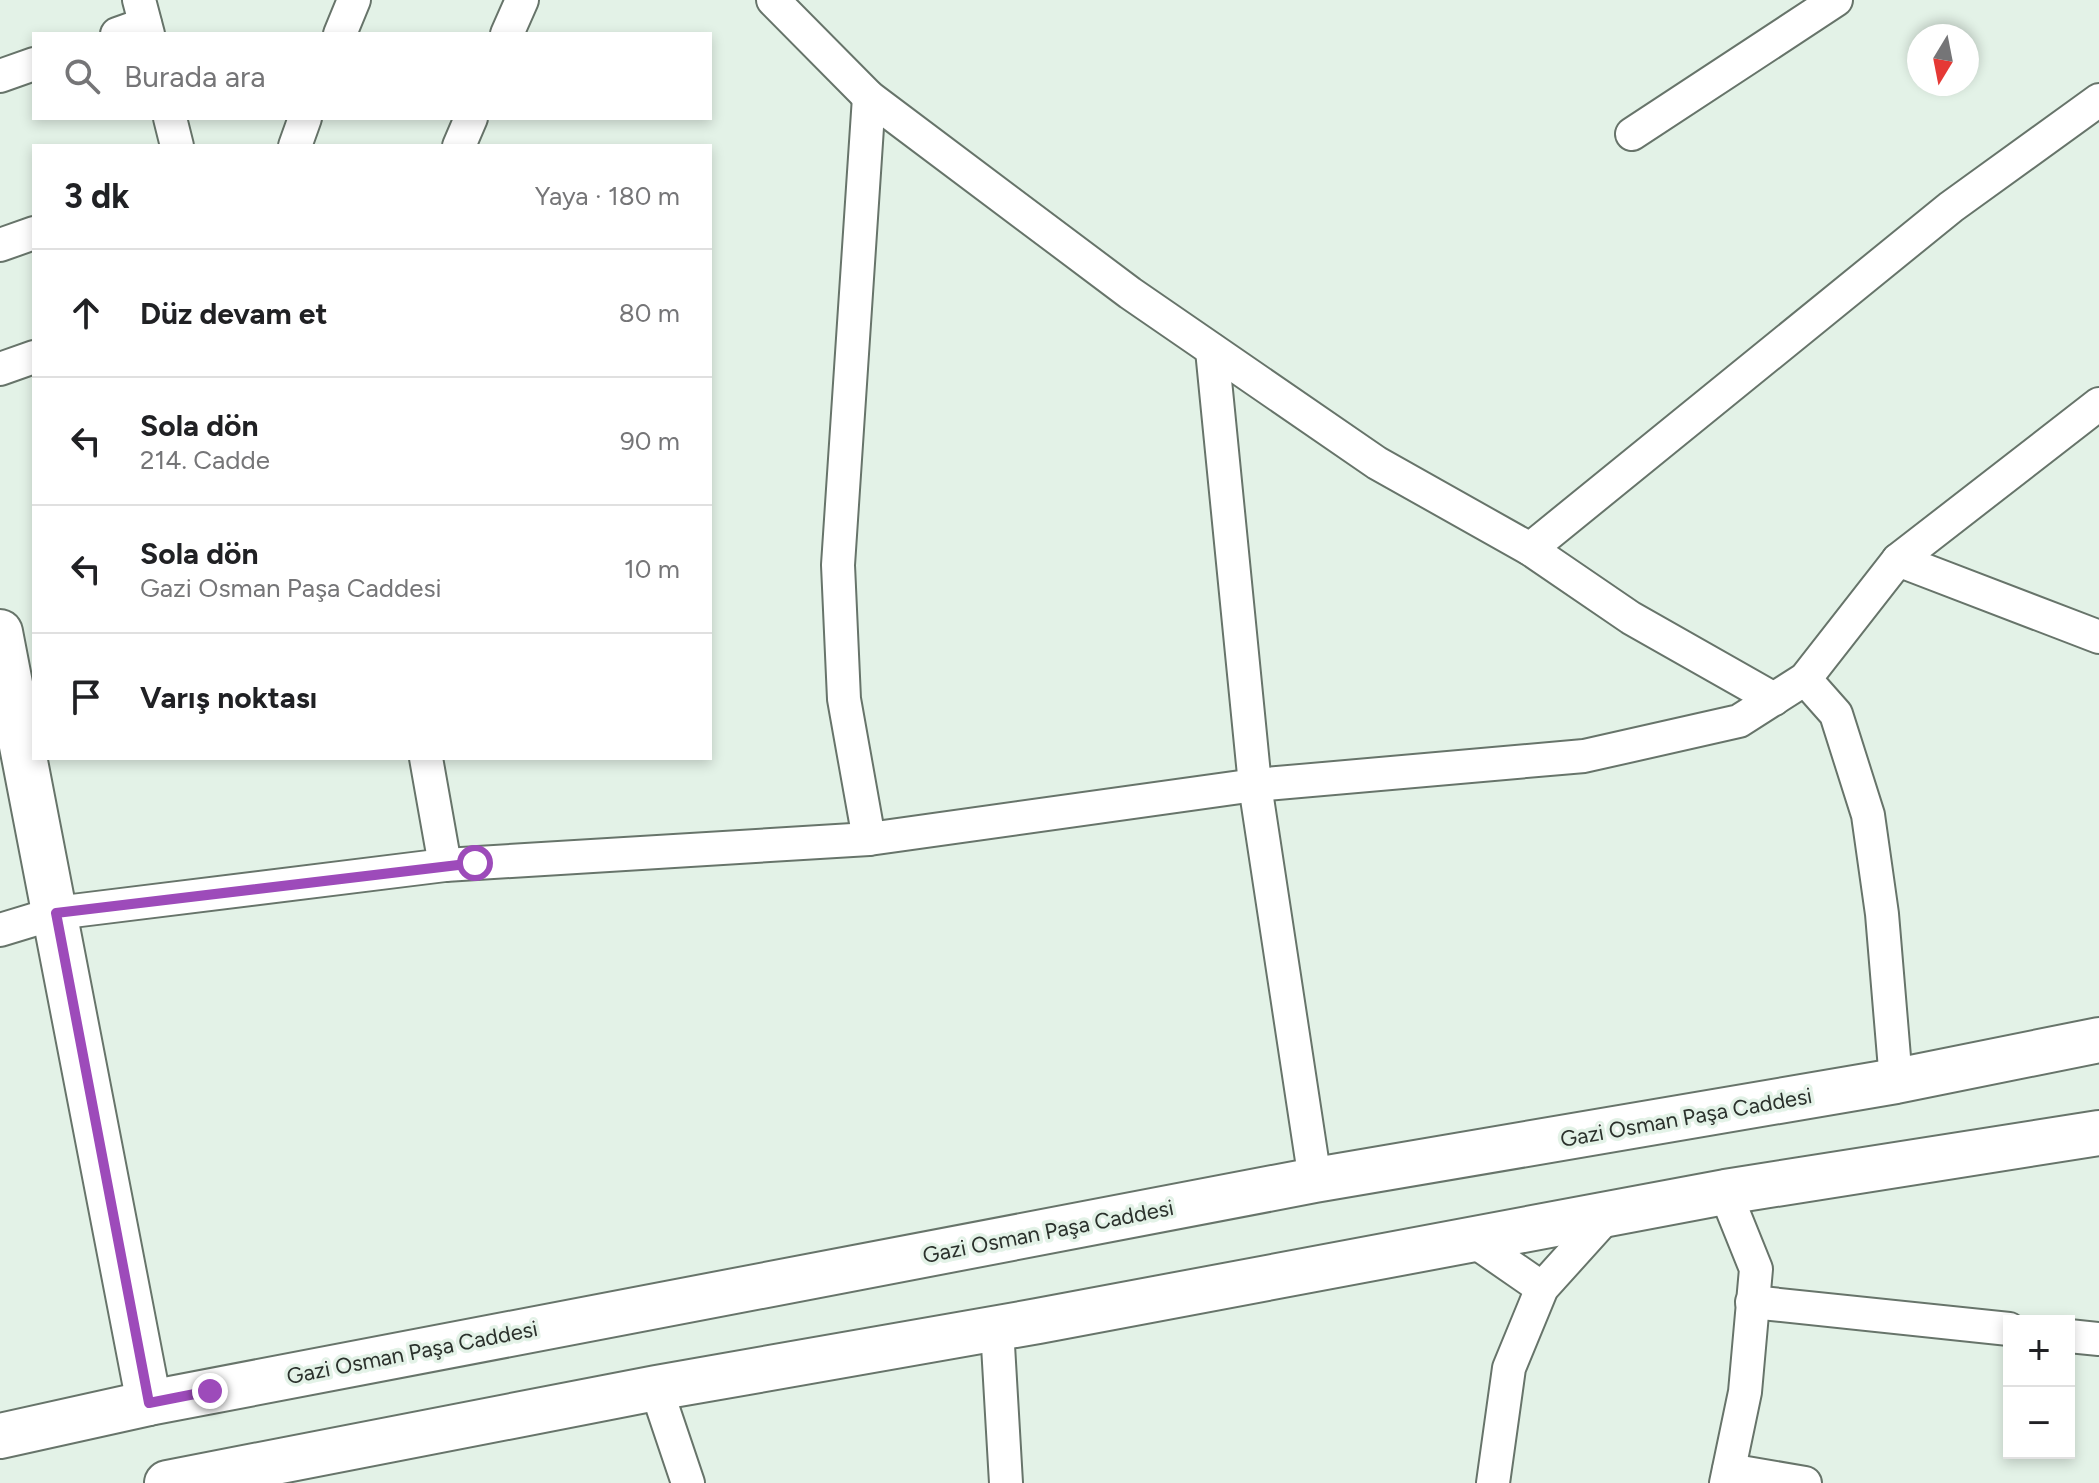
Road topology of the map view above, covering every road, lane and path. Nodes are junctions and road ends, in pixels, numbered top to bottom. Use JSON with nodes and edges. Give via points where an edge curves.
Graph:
{"nodes":[{"id":1,"x":354,"y":0,"type":"edge"},
{"id":2,"x":522,"y":0,"type":"edge"},
{"id":3,"x":773,"y":0,"type":"edge"},
{"id":4,"x":1836,"y":0,"type":"edge"},
{"id":5,"x":341,"y":32,"type":"edge"},
{"id":6,"x":508,"y":32,"type":"edge"},
{"id":7,"x":32,"y":65,"type":"edge"},
{"id":8,"x":0,"y":76,"type":"edge"},
{"id":9,"x":869,"y":97,"type":"junction"},
{"id":10,"x":2099,"y":100,"type":"edge"},
{"id":11,"x":170,"y":120,"type":"edge"},
{"id":12,"x":304,"y":120,"type":"edge"},
{"id":13,"x":470,"y":120,"type":"edge"},
{"id":14,"x":1632,"y":134,"type":"dead end"},
{"id":15,"x":176,"y":144,"type":"edge"},
{"id":16,"x":296,"y":144,"type":"edge"},
{"id":17,"x":460,"y":144,"type":"edge"},
{"id":18,"x":32,"y":234,"type":"edge"},
{"id":19,"x":0,"y":245,"type":"edge"},
{"id":20,"x":1212,"y":350,"type":"junction"},
{"id":21,"x":32,"y":358,"type":"edge"},
{"id":22,"x":0,"y":369,"type":"edge"},
{"id":23,"x":2099,"y":404,"type":"edge"},
{"id":24,"x":1530,"y":549,"type":"junction"},
{"id":25,"x":1898,"y":560,"type":"junction"},
{"id":26,"x":0,"y":632,"type":"edge"},
{"id":27,"x":2099,"y":637,"type":"edge"},
{"id":28,"x":1805,"y":679,"type":"junction"},
{"id":29,"x":1774,"y":699,"type":"junction"},
{"id":30,"x":426,"y":760,"type":"edge"},
{"id":31,"x":1255,"y":785,"type":"junction"},
{"id":32,"x":869,"y":839,"type":"junction"},
{"id":33,"x":445,"y":865,"type":"junction"},
{"id":34,"x":56,"y":913,"type":"junction"},
{"id":35,"x":0,"y":930,"type":"edge"},
{"id":36,"x":2099,"y":1040,"type":"edge"},
{"id":37,"x":1896,"y":1081,"type":"junction"},
{"id":38,"x":2099,"y":1133,"type":"edge"},
{"id":39,"x":1315,"y":1180,"type":"junction"},
{"id":40,"x":1725,"y":1192,"type":"junction"},
{"id":41,"x":1607,"y":1216,"type":"junction"},
{"id":42,"x":1474,"y":1241,"type":"junction"},
{"id":43,"x":1542,"y":1288,"type":"junction"},
{"id":44,"x":1752,"y":1302,"type":"junction"},
{"id":45,"x":997,"y":1328,"type":"junction"},
{"id":46,"x":2003,"y":1328,"type":"edge"},
{"id":47,"x":2075,"y":1337,"type":"edge"},
{"id":48,"x":2099,"y":1339,"type":"edge"},
{"id":49,"x":656,"y":1388,"type":"junction"},
{"id":50,"x":149,"y":1403,"type":"junction"},
{"id":51,"x":0,"y":1436,"type":"edge"},
{"id":52,"x":1727,"y":1476,"type":"edge"},
{"id":53,"x":167,"y":1483,"type":"edge"},
{"id":54,"x":688,"y":1483,"type":"edge"},
{"id":55,"x":1006,"y":1483,"type":"edge"},
{"id":56,"x":1493,"y":1483,"type":"edge"},
{"id":57,"x":1805,"y":1483,"type":"edge"}],
"edges":[{"from":1,"to":5,"type":"street"},
{"from":2,"to":6,"type":"street"},
{"from":3,"to":9,"type":"street"},
{"from":4,"to":14,"type":"street"},
{"from":7,"to":8,"type":"street"},
{"from":9,"to":20,"type":"street"},
{"from":9,"to":32,"type":"street","via":[[838,565],[844,699]]},
{"from":10,"to":24,"type":"street","via":[[1951,207]]},
{"from":11,"to":15,"type":"street"},
{"from":12,"to":16,"type":"street"},
{"from":13,"to":17,"type":"street"},
{"from":18,"to":19,"type":"street"},
{"from":20,"to":24,"type":"street","via":[[1377,463]]},
{"from":20,"to":31,"type":"street"},
{"from":21,"to":22,"type":"street"},
{"from":23,"to":25,"type":"street"},
{"from":24,"to":29,"type":"street","via":[[1631,618]]},
{"from":25,"to":27,"type":"street"},
{"from":25,"to":28,"type":"street"},
{"from":26,"to":34,"type":"main road"},
{"from":28,"to":29,"type":"street"},
{"from":28,"to":37,"type":"street","via":[[1836,714],[1868,815]]},
{"from":29,"to":31,"type":"street","via":[[1739,721],[1584,756]]},
{"from":30,"to":33,"type":"street"},
{"from":31,"to":32,"type":"street"},
{"from":31,"to":39,"type":"street"},
{"from":32,"to":33,"type":"street"},
{"from":33,"to":34,"type":"street"},
{"from":34,"to":35,"type":"street"},
{"from":34,"to":50,"type":"main road"},
{"from":36,"to":37,"type":"main road","name":"Gazi Osman Paşa Caddesi"},
{"from":37,"to":39,"type":"main road","name":"Gazi Osman Paşa Caddesi"},
{"from":38,"to":40,"type":"main road"},
{"from":39,"to":50,"type":"main road","name":"Gazi Osman Paşa Caddesi"},
{"from":40,"to":41,"type":"main road"},
{"from":40,"to":44,"type":"street","via":[[1756,1269]]},
{"from":41,"to":42,"type":"main road"},
{"from":41,"to":43,"type":"street"},
{"from":42,"to":43,"type":"street"},
{"from":42,"to":45,"type":"main road"},
{"from":43,"to":56,"type":"street","via":[[1509,1368]]},
{"from":44,"to":46,"type":"street"},
{"from":44,"to":52,"type":"street","via":[[1745,1392]]},
{"from":45,"to":49,"type":"main road"},
{"from":45,"to":55,"type":"street"},
{"from":47,"to":48,"type":"street"},
{"from":49,"to":53,"type":"main road"},
{"from":49,"to":54,"type":"street"},
{"from":50,"to":51,"type":"main road","name":"Gazi Osman Paşa Caddesi"},
{"from":52,"to":57,"type":"street"}]}
